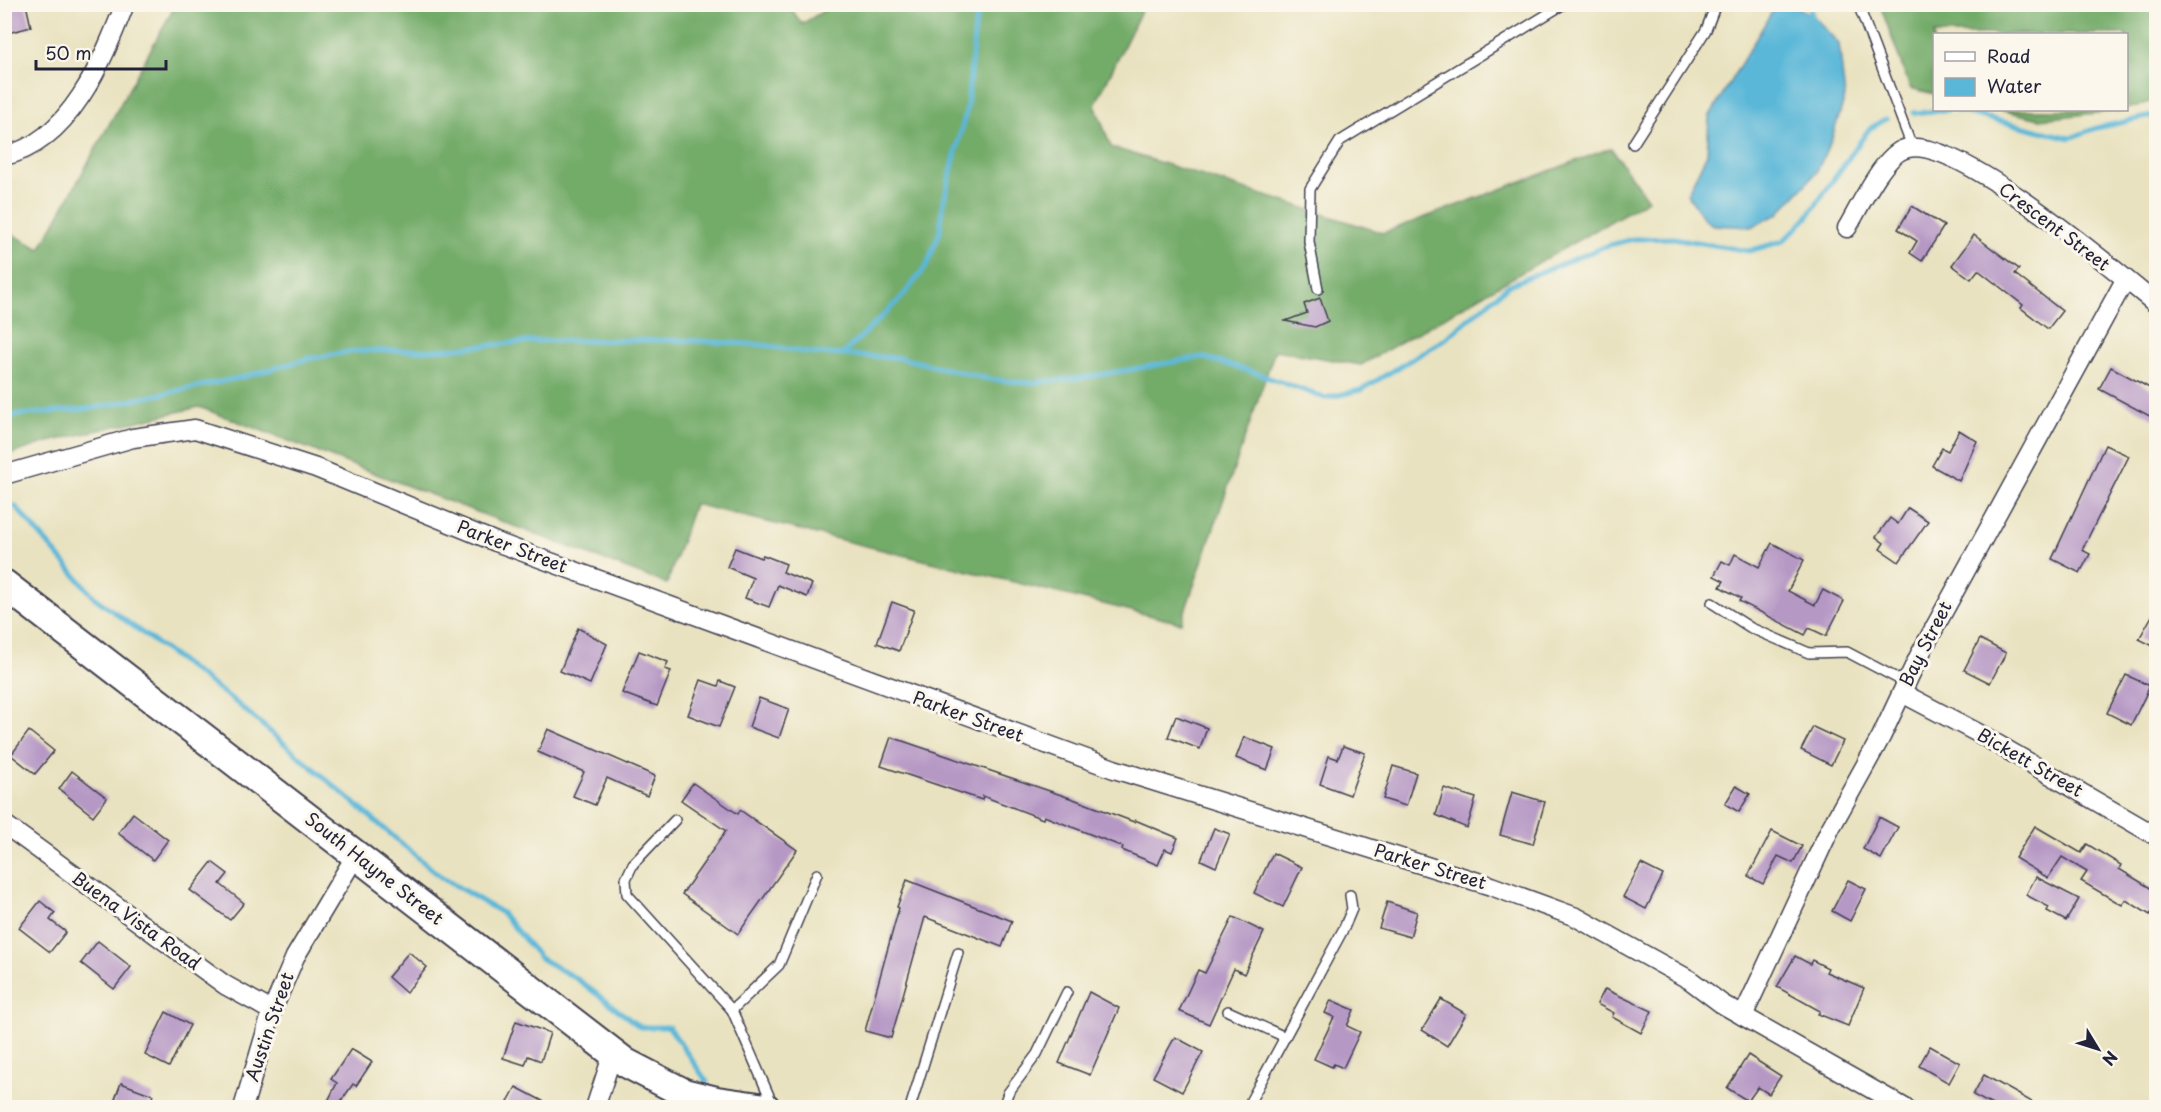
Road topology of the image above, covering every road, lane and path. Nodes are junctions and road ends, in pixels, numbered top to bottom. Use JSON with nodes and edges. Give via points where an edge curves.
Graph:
{"nodes":[{"id":1,"x":125,"y":4,"type":"edge"},
{"id":2,"x":1564,"y":4,"type":"edge"},
{"id":3,"x":1716,"y":4,"type":"edge"},
{"id":4,"x":1858,"y":4,"type":"edge"},
{"id":5,"x":1633,"y":144,"type":"dead end"},
{"id":6,"x":1912,"y":147,"type":"junction"},
{"id":7,"x":4,"y":156,"type":"edge"},
{"id":8,"x":1847,"y":228,"type":"dead end"},
{"id":9,"x":2125,"y":280,"type":"junction"},
{"id":10,"x":1318,"y":289,"type":"dead end"},
{"id":11,"x":2157,"y":304,"type":"edge"},
{"id":12,"x":4,"y":475,"type":"edge"},
{"id":13,"x":4,"y":584,"type":"edge"},
{"id":14,"x":1712,"y":603,"type":"dead end"},
{"id":15,"x":1904,"y":688,"type":"junction"},
{"id":16,"x":675,"y":820,"type":"dead end"},
{"id":17,"x":4,"y":824,"type":"edge"},
{"id":18,"x":2157,"y":836,"type":"edge"},
{"id":19,"x":356,"y":855,"type":"junction"},
{"id":20,"x":817,"y":874,"type":"dead end"},
{"id":21,"x":1350,"y":896,"type":"dead end"},
{"id":22,"x":958,"y":953,"type":"dead end"},
{"id":23,"x":1067,"y":992,"type":"dead end"},
{"id":24,"x":732,"y":1010,"type":"junction"},
{"id":25,"x":272,"y":1011,"type":"junction"},
{"id":26,"x":1228,"y":1011,"type":"dead end"},
{"id":27,"x":1743,"y":1016,"type":"junction"},
{"id":28,"x":1285,"y":1037,"type":"junction"},
{"id":29,"x":613,"y":1053,"type":"junction"},
{"id":30,"x":243,"y":1107,"type":"edge"},
{"id":31,"x":595,"y":1107,"type":"edge"},
{"id":32,"x":766,"y":1107,"type":"edge"},
{"id":33,"x":774,"y":1107,"type":"edge"},
{"id":34,"x":910,"y":1107,"type":"edge"},
{"id":35,"x":1003,"y":1107,"type":"edge"},
{"id":36,"x":1250,"y":1107,"type":"edge"},
{"id":37,"x":1905,"y":1107,"type":"edge"}],
"edges":[{"from":1,"to":7,"type":"street","via":[[105,53],[69,114],[30,147]]},
{"from":2,"to":10,"type":"lane","via":[[1340,141],[1310,189],[1309,242]]},
{"from":3,"to":5,"type":"lane","via":[[1706,30]]},
{"from":4,"to":6,"type":"lane"},
{"from":6,"to":8,"type":"street","via":[[1901,150],[1883,168]]},
{"from":6,"to":9,"type":"street","name":"Crescent Street","via":[[1965,165],[2011,190]]},
{"from":9,"to":11,"type":"street","name":"Crescent Street"},
{"from":9,"to":15,"type":"street","name":"Bay Street","via":[[1956,585]]},
{"from":12,"to":27,"type":"street","name":"Parker Street","via":[[133,438],[195,429],[316,468],[496,542],[1114,769],[1491,886],[1576,917],[1690,980]]},
{"from":13,"to":19,"type":"main road","name":"South Hayne Street"},
{"from":14,"to":15,"type":"lane","via":[[1751,628],[1809,653],[1847,652]]},
{"from":15,"to":18,"type":"street","name":"Bickett Street"},
{"from":15,"to":27,"type":"street","name":"Bay Street","via":[[1830,829]]},
{"from":16,"to":24,"type":"lane","via":[[633,864],[626,879],[627,894]]},
{"from":17,"to":25,"type":"street","name":"Buena Vista Road","via":[[225,985]]},
{"from":19,"to":25,"type":"street","name":"Austin Street","via":[[295,957]]},
{"from":19,"to":29,"type":"main road","name":"South Hayne Street"},
{"from":20,"to":24,"type":"lane","via":[[779,965]]},
{"from":21,"to":28,"type":"lane","via":[[1352,909],[1344,928]]},
{"from":22,"to":34,"type":"lane"},
{"from":23,"to":35,"type":"lane","via":[[1037,1054],[1008,1093]]},
{"from":24,"to":33,"type":"lane"},
{"from":25,"to":30,"type":"street","name":"Austin Street"},
{"from":26,"to":28,"type":"lane"},
{"from":27,"to":37,"type":"street","name":"Parker Street"},
{"from":28,"to":36,"type":"lane"},
{"from":29,"to":31,"type":"street"},
{"from":29,"to":32,"type":"main road","name":"South Hayne Street","via":[[684,1093]]}]}
